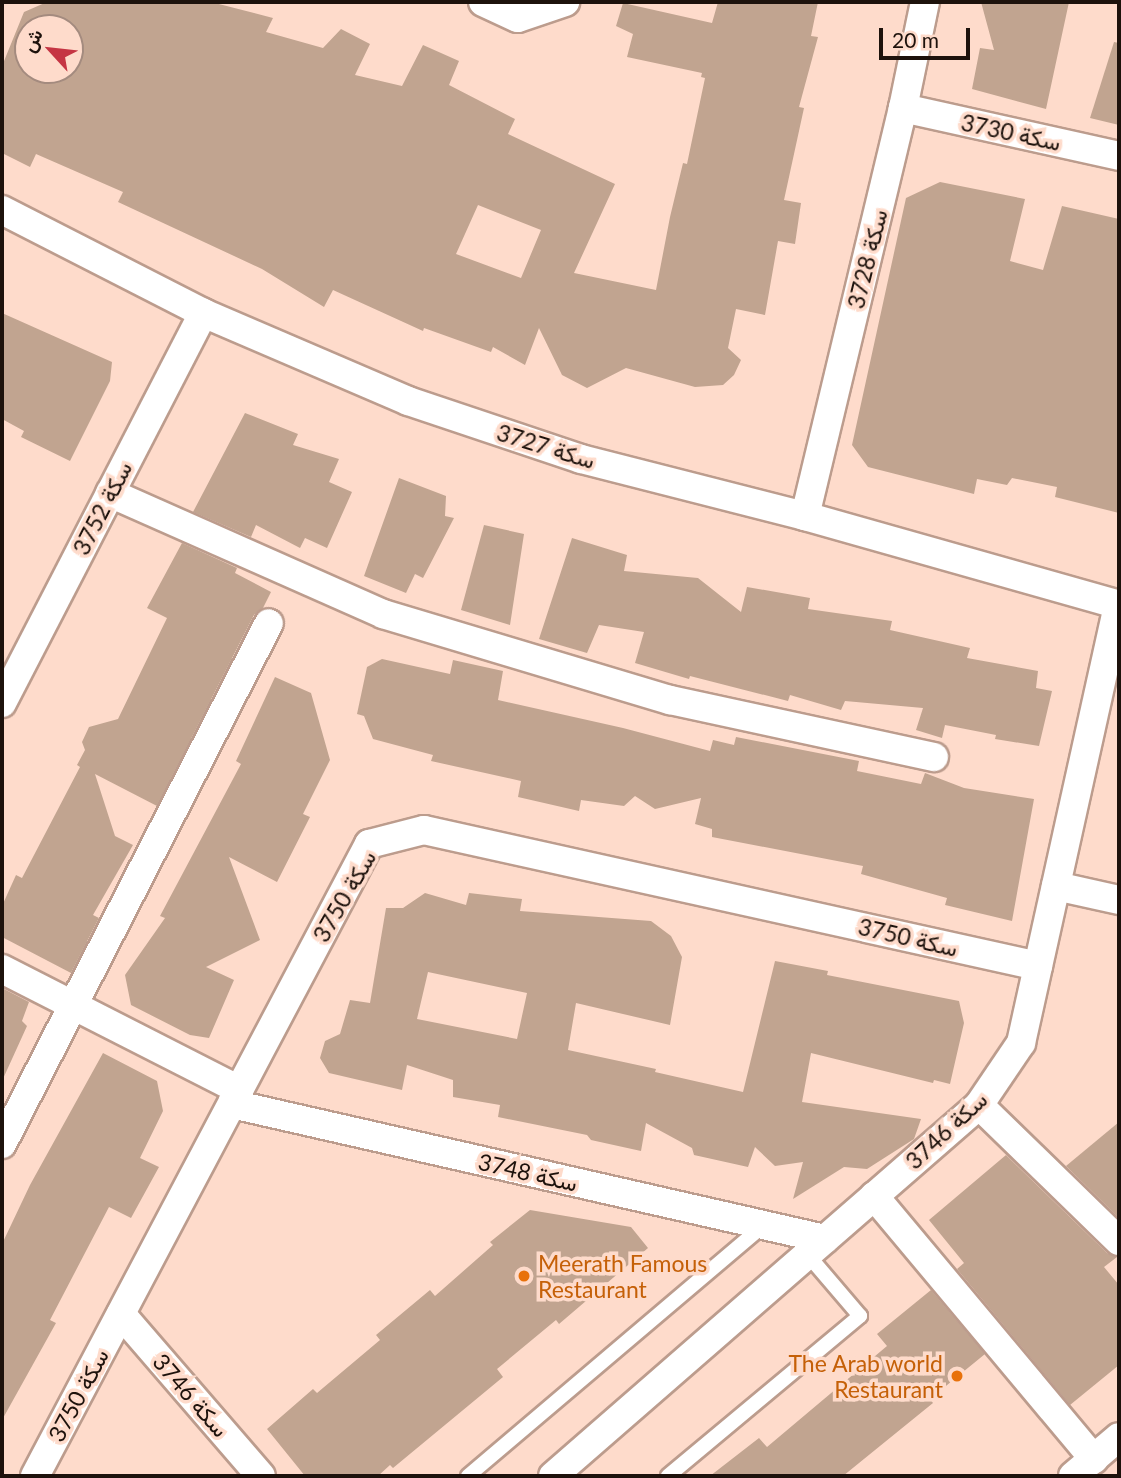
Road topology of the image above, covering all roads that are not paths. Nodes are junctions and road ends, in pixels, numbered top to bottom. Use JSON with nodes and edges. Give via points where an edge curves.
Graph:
{"nodes":[{"id":1,"x":483,"y":2,"type":"edge"},
{"id":2,"x":565,"y":2,"type":"edge"},
{"id":3,"x":925,"y":2,"type":"edge"},
{"id":4,"x":903,"y":108,"type":"junction"},
{"id":5,"x":1119,"y":156,"type":"edge"},
{"id":6,"x":2,"y":210,"type":"edge"},
{"id":7,"x":203,"y":313,"type":"junction"},
{"id":8,"x":110,"y":494,"type":"junction"},
{"id":9,"x":805,"y":516,"type":"junction"},
{"id":10,"x":1119,"y":603,"type":"edge"},
{"id":11,"x":269,"y":623,"type":"dead end"},
{"id":12,"x":2,"y":703,"type":"edge"},
{"id":13,"x":934,"y":757,"type":"dead end"},
{"id":14,"x":1056,"y":886,"type":"junction"},
{"id":15,"x":1119,"y":900,"type":"edge"},
{"id":16,"x":1038,"y":966,"type":"junction"},
{"id":17,"x":2,"y":969,"type":"edge"},
{"id":18,"x":73,"y":1005,"type":"junction"},
{"id":19,"x":236,"y":1097,"type":"junction"},
{"id":20,"x":979,"y":1105,"type":"junction"},
{"id":21,"x":2,"y":1144,"type":"edge"},
{"id":22,"x":874,"y":1196,"type":"junction"},
{"id":23,"x":764,"y":1225,"type":"junction"},
{"id":24,"x":1119,"y":1241,"type":"edge"},
{"id":25,"x":816,"y":1247,"type":"junction"},
{"id":26,"x":121,"y":1314,"type":"junction"},
{"id":27,"x":1119,"y":1437,"type":"edge"},
{"id":28,"x":1083,"y":1468,"type":"edge"},
{"id":29,"x":34,"y":1476,"type":"edge"},
{"id":30,"x":261,"y":1476,"type":"edge"},
{"id":31,"x":468,"y":1476,"type":"edge"},
{"id":32,"x":553,"y":1476,"type":"edge"},
{"id":33,"x":668,"y":1476,"type":"edge"}],
"edges":[{"from":1,"to":2,"type":"street","via":[[518,18]]},
{"from":3,"to":4,"type":"street","name":"سكة 3728"},
{"from":4,"to":5,"type":"street","name":"سكة 3730"},
{"from":4,"to":9,"type":"street","name":"سكة 3728"},
{"from":6,"to":7,"type":"street","name":"سكة 3727"},
{"from":7,"to":8,"type":"street","name":"سكة 3752"},
{"from":7,"to":9,"type":"street","name":"سكة 3727","via":[[420,405],[581,459]]},
{"from":8,"to":12,"type":"street","name":"سكة 3752"},
{"from":8,"to":13,"type":"street","via":[[383,614],[670,700]]},
{"from":9,"to":10,"type":"street","name":"سكة 3727"},
{"from":10,"to":14,"type":"street","name":"سكة 3746"},
{"from":11,"to":18,"type":"street"},
{"from":14,"to":15,"type":"street"},
{"from":14,"to":16,"type":"street","name":"سكة 3746"},
{"from":16,"to":19,"type":"street","name":"سكة 3750","via":[[424,830],[369,844]]},
{"from":16,"to":20,"type":"street","name":"سكة 3746","via":[[1021,1043]]},
{"from":17,"to":18,"type":"street","name":"سكة 3748"},
{"from":18,"to":19,"type":"street","name":"سكة 3748"},
{"from":18,"to":21,"type":"street"},
{"from":19,"to":23,"type":"street","name":"سكة 3748"},
{"from":19,"to":26,"type":"street","name":"سكة 3750"},
{"from":20,"to":22,"type":"street","name":"سكة 3746"},
{"from":20,"to":24,"type":"street"},
{"from":22,"to":25,"type":"street","name":"سكة 3746"},
{"from":22,"to":28,"type":"street"},
{"from":23,"to":25,"type":"street","name":"سكة 3748"},
{"from":23,"to":31,"type":"lane"},
{"from":25,"to":32,"type":"street","name":"سكة 3746"},
{"from":25,"to":33,"type":"lane","via":[[860,1316]]},
{"from":26,"to":29,"type":"street","name":"سكة 3750"},
{"from":26,"to":30,"type":"street","name":"سكة 3746"},
{"from":27,"to":28,"type":"street"}]}
